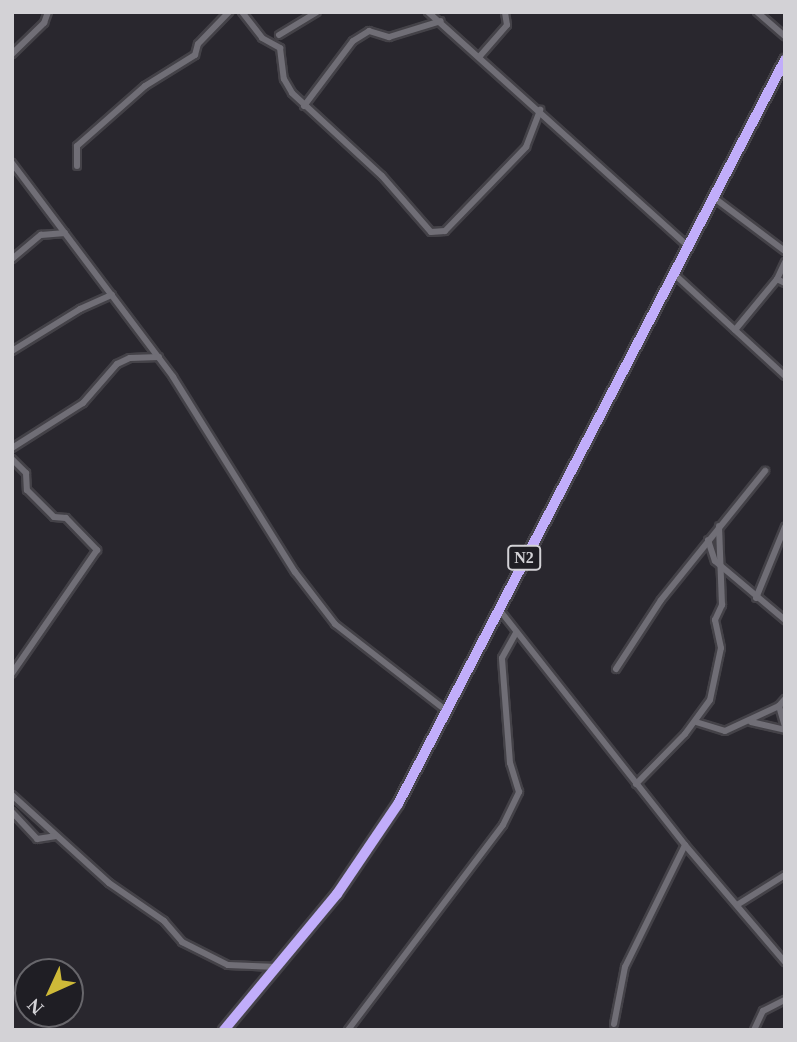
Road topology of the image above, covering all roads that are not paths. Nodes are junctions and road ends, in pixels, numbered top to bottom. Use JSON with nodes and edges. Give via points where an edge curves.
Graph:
{"nodes":[{"id":1,"x":48,"y":12,"type":"edge"},
{"id":2,"x":229,"y":12,"type":"edge"},
{"id":3,"x":242,"y":12,"type":"edge"},
{"id":4,"x":317,"y":12,"type":"edge"},
{"id":5,"x":428,"y":12,"type":"edge"},
{"id":6,"x":505,"y":12,"type":"edge"},
{"id":7,"x":757,"y":12,"type":"edge"},
{"id":8,"x":441,"y":21,"type":"junction"},
{"id":9,"x":279,"y":35,"type":"dead end"},
{"id":10,"x":785,"y":36,"type":"edge"},
{"id":11,"x":12,"y":54,"type":"edge"},
{"id":12,"x":480,"y":56,"type":"junction"},
{"id":13,"x":785,"y":60,"type":"edge"},
{"id":14,"x":304,"y":106,"type":"junction"},
{"id":15,"x":540,"y":110,"type":"junction"},
{"id":16,"x":12,"y":163,"type":"edge"},
{"id":17,"x":78,"y":166,"type":"dead end"},
{"id":18,"x":713,"y":197,"type":"junction"},
{"id":19,"x":65,"y":233,"type":"junction"},
{"id":20,"x":688,"y":246,"type":"junction"},
{"id":21,"x":785,"y":251,"type":"edge"},
{"id":22,"x":12,"y":259,"type":"edge"},
{"id":23,"x":785,"y":262,"type":"edge"},
{"id":24,"x":673,"y":274,"type":"junction"},
{"id":25,"x":777,"y":279,"type":"junction"},
{"id":26,"x":785,"y":283,"type":"edge"},
{"id":27,"x":111,"y":295,"type":"junction"},
{"id":28,"x":735,"y":330,"type":"junction"},
{"id":29,"x":12,"y":351,"type":"edge"},
{"id":30,"x":159,"y":357,"type":"junction"},
{"id":31,"x":785,"y":376,"type":"edge"},
{"id":32,"x":12,"y":449,"type":"edge"},
{"id":33,"x":12,"y":459,"type":"edge"},
{"id":34,"x":765,"y":471,"type":"dead end"},
{"id":35,"x":719,"y":526,"type":"junction"},
{"id":36,"x":785,"y":527,"type":"edge"},
{"id":37,"x":708,"y":540,"type":"junction"},
{"id":38,"x":723,"y":569,"type":"junction"},
{"id":39,"x":756,"y":598,"type":"junction"},
{"id":40,"x":498,"y":608,"type":"junction"},
{"id":41,"x":785,"y":620,"type":"edge"},
{"id":42,"x":516,"y":633,"type":"junction"},
{"id":43,"x":616,"y":669,"type":"dead end"},
{"id":44,"x":12,"y":673,"type":"edge"},
{"id":45,"x":785,"y":699,"type":"edge"},
{"id":46,"x":779,"y":706,"type":"junction"},
{"id":47,"x":448,"y":712,"type":"junction"},
{"id":48,"x":696,"y":722,"type":"junction"},
{"id":49,"x":751,"y":722,"type":"junction"},
{"id":50,"x":785,"y":729,"type":"edge"},
{"id":51,"x":636,"y":784,"type":"junction"},
{"id":52,"x":12,"y":795,"type":"edge"},
{"id":53,"x":12,"y":812,"type":"edge"},
{"id":54,"x":16,"y":821,"type":"edge"},
{"id":55,"x":55,"y":836,"type":"junction"},
{"id":56,"x":685,"y":845,"type":"junction"},
{"id":57,"x":785,"y":875,"type":"edge"},
{"id":58,"x":737,"y":905,"type":"junction"},
{"id":59,"x":785,"y":962,"type":"edge"},
{"id":60,"x":277,"y":967,"type":"junction"},
{"id":61,"x":785,"y":1000,"type":"edge"},
{"id":62,"x":614,"y":1024,"type":"dead end"},
{"id":63,"x":224,"y":1030,"type":"edge"},
{"id":64,"x":348,"y":1030,"type":"edge"},
{"id":65,"x":754,"y":1030,"type":"edge"}],
"edges":[{"from":1,"to":11,"type":"street","via":[[44,23]]},
{"from":2,"to":17,"type":"street","via":[[198,44],[195,55],[145,86],[77,146]]},
{"from":3,"to":14,"type":"street","via":[[262,38],[281,48],[284,79]]},
{"from":4,"to":9,"type":"street"},
{"from":5,"to":8,"type":"street"},
{"from":6,"to":12,"type":"street","via":[[507,25]]},
{"from":7,"to":10,"type":"street"},
{"from":8,"to":12,"type":"street"},
{"from":8,"to":14,"type":"street","via":[[389,37],[369,32],[353,41]]},
{"from":12,"to":15,"type":"street"},
{"from":13,"to":18,"type":"highway","number":"N2"},
{"from":14,"to":15,"type":"street","via":[[437,234],[526,147]]},
{"from":15,"to":20,"type":"street"},
{"from":16,"to":19,"type":"street"},
{"from":18,"to":20,"type":"highway","number":"N2"},
{"from":18,"to":21,"type":"street"},
{"from":19,"to":22,"type":"street","via":[[41,235]]},
{"from":19,"to":27,"type":"street"},
{"from":20,"to":24,"type":"highway","number":"N2"},
{"from":23,"to":25,"type":"street"},
{"from":24,"to":28,"type":"street"},
{"from":24,"to":40,"type":"highway","number":"N2"},
{"from":25,"to":26,"type":"street"},
{"from":25,"to":28,"type":"street"},
{"from":27,"to":29,"type":"street"},
{"from":27,"to":30,"type":"street"},
{"from":28,"to":31,"type":"street"},
{"from":30,"to":32,"type":"street","via":[[130,358],[117,364],[83,403]]},
{"from":30,"to":47,"type":"street","via":[[295,572],[335,624]]},
{"from":33,"to":44,"type":"street","via":[[26,473],[27,490],[54,517],[66,518],[97,550]]},
{"from":34,"to":35,"type":"street"},
{"from":35,"to":37,"type":"street"},
{"from":35,"to":38,"type":"street"},
{"from":36,"to":39,"type":"street"},
{"from":37,"to":38,"type":"street"},
{"from":37,"to":43,"type":"street","via":[[640,628]]},
{"from":38,"to":39,"type":"street"},
{"from":38,"to":48,"type":"street","via":[[722,605],[715,620],[721,648],[710,700]]},
{"from":39,"to":41,"type":"street"},
{"from":40,"to":42,"type":"street"},
{"from":40,"to":47,"type":"highway","number":"N2"},
{"from":42,"to":51,"type":"street"},
{"from":42,"to":64,"type":"street","via":[[502,658],[510,763],[519,792],[503,825]]},
{"from":45,"to":46,"type":"street"},
{"from":46,"to":49,"type":"street"},
{"from":46,"to":50,"type":"street"},
{"from":47,"to":60,"type":"highway","number":"N2","via":[[380,833]]},
{"from":48,"to":49,"type":"street","via":[[725,731]]},
{"from":48,"to":51,"type":"street"},
{"from":49,"to":50,"type":"street"},
{"from":51,"to":56,"type":"street"},
{"from":52,"to":55,"type":"street"},
{"from":53,"to":54,"type":"street"},
{"from":54,"to":55,"type":"street","via":[[37,839]]},
{"from":55,"to":60,"type":"street","via":[[200,954],[228,965]]},
{"from":56,"to":58,"type":"street"},
{"from":56,"to":62,"type":"street","via":[[625,967]]},
{"from":57,"to":58,"type":"street"},
{"from":58,"to":59,"type":"street"},
{"from":60,"to":63,"type":"highway","number":"N2"},
{"from":61,"to":65,"type":"street","via":[[763,1011]]}]}
